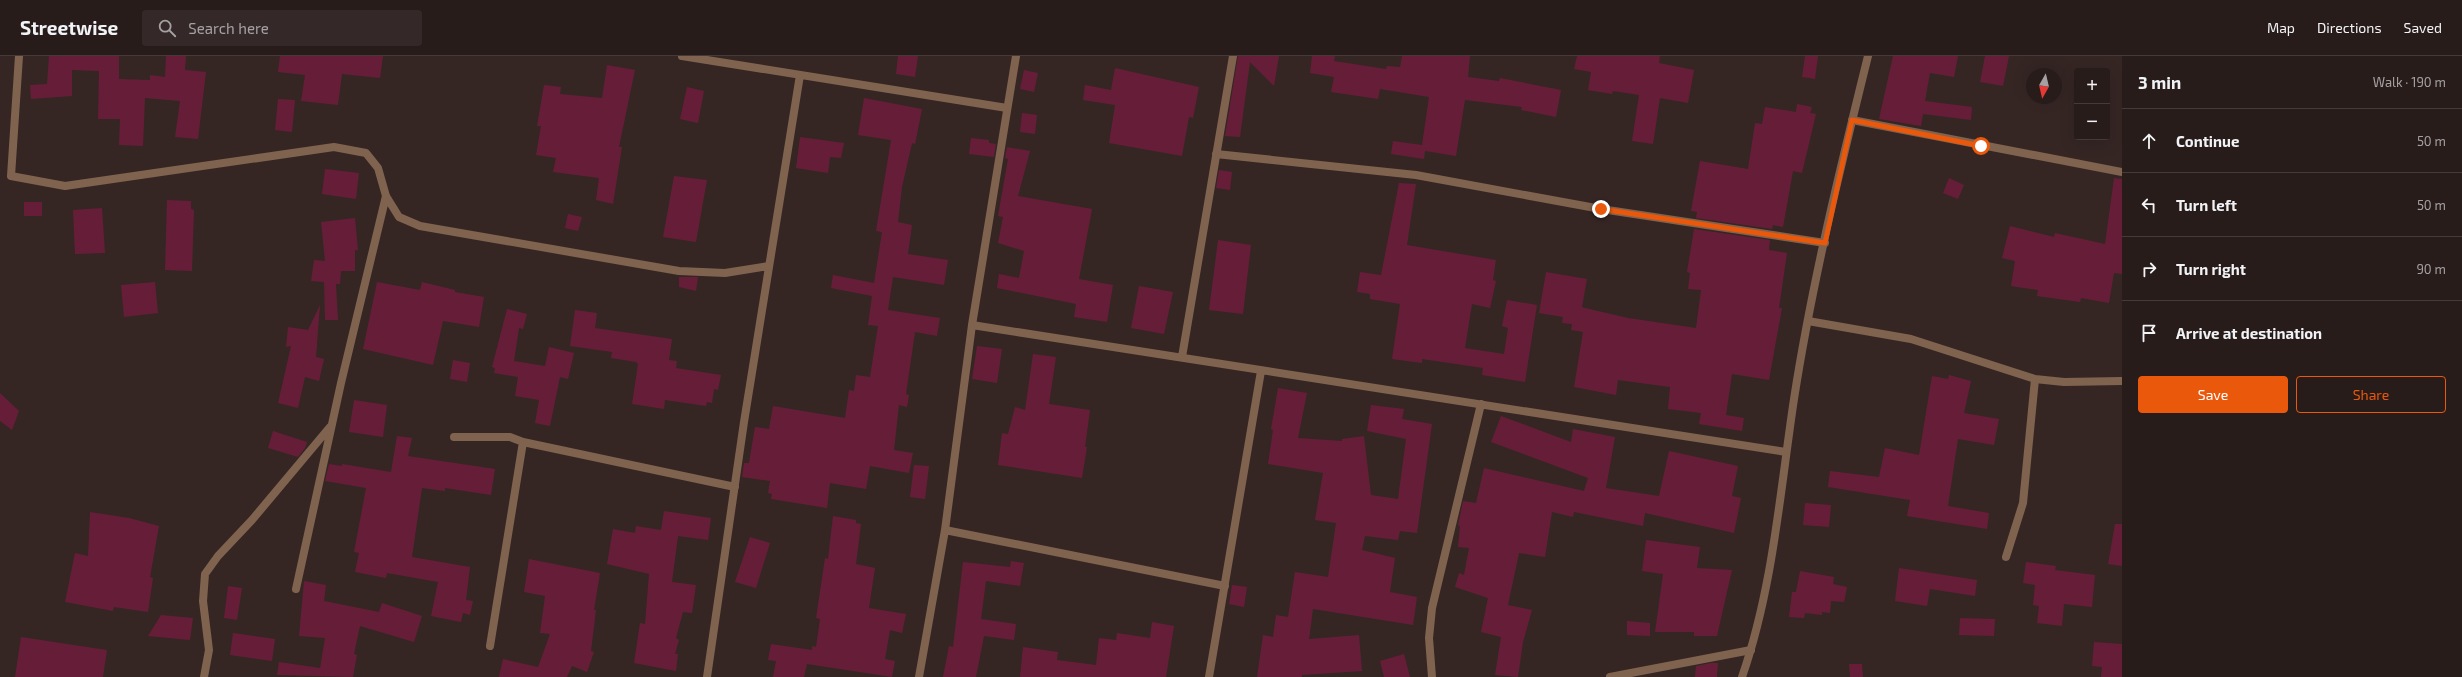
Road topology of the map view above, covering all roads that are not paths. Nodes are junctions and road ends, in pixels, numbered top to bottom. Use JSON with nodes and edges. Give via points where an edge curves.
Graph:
{"nodes":[{"id":1,"x":19,"y":56,"type":"edge"},
{"id":2,"x":682,"y":56,"type":"edge"},
{"id":3,"x":1016,"y":56,"type":"edge"},
{"id":4,"x":1233,"y":56,"type":"edge"},
{"id":5,"x":1868,"y":56,"type":"edge"},
{"id":6,"x":800,"y":75,"type":"junction"},
{"id":7,"x":1007,"y":108,"type":"junction"},
{"id":8,"x":1852,"y":120,"type":"junction"},
{"id":9,"x":1216,"y":154,"type":"junction"},
{"id":10,"x":2122,"y":172,"type":"edge"},
{"id":11,"x":386,"y":196,"type":"junction"},
{"id":12,"x":1825,"y":243,"type":"junction"},
{"id":13,"x":769,"y":266,"type":"junction"},
{"id":14,"x":1808,"y":321,"type":"junction"},
{"id":15,"x":972,"y":325,"type":"junction"},
{"id":16,"x":1182,"y":357,"type":"junction"},
{"id":17,"x":1261,"y":371,"type":"junction"},
{"id":18,"x":2035,"y":379,"type":"junction"},
{"id":19,"x":2122,"y":381,"type":"edge"},
{"id":20,"x":1481,"y":404,"type":"junction"},
{"id":21,"x":332,"y":425,"type":"junction"},
{"id":22,"x":454,"y":436,"type":"dead end"},
{"id":23,"x":523,"y":442,"type":"junction"},
{"id":24,"x":1786,"y":452,"type":"junction"},
{"id":25,"x":735,"y":487,"type":"junction"},
{"id":26,"x":945,"y":530,"type":"junction"},
{"id":27,"x":2006,"y":557,"type":"dead end"},
{"id":28,"x":1225,"y":586,"type":"junction"},
{"id":29,"x":296,"y":590,"type":"dead end"},
{"id":30,"x":490,"y":646,"type":"dead end"},
{"id":31,"x":1751,"y":650,"type":"junction"},
{"id":32,"x":204,"y":677,"type":"edge"},
{"id":33,"x":707,"y":677,"type":"edge"},
{"id":34,"x":919,"y":677,"type":"edge"},
{"id":35,"x":1209,"y":677,"type":"edge"},
{"id":36,"x":1432,"y":677,"type":"edge"},
{"id":37,"x":1610,"y":677,"type":"edge"},
{"id":38,"x":1742,"y":677,"type":"edge"}],
"edges":[{"from":1,"to":11,"type":"street","via":[[11,176],[65,186],[334,147],[366,153],[378,168]]},
{"from":2,"to":6,"type":"street"},
{"from":3,"to":7,"type":"street"},
{"from":4,"to":9,"type":"street"},
{"from":5,"to":8,"type":"street"},
{"from":6,"to":7,"type":"street"},
{"from":6,"to":13,"type":"street"},
{"from":7,"to":15,"type":"street"},
{"from":8,"to":10,"type":"street"},
{"from":8,"to":12,"type":"street"},
{"from":9,"to":12,"type":"street","via":[[1416,175],[1601,209]]},
{"from":9,"to":16,"type":"street"},
{"from":11,"to":13,"type":"street","via":[[399,217],[420,226],[679,271],[725,273]]},
{"from":11,"to":21,"type":"street"},
{"from":12,"to":14,"type":"street"},
{"from":13,"to":25,"type":"street"},
{"from":14,"to":18,"type":"street","via":[[1912,339]]},
{"from":14,"to":24,"type":"street"},
{"from":15,"to":16,"type":"street"},
{"from":15,"to":26,"type":"street"},
{"from":16,"to":17,"type":"street"},
{"from":17,"to":20,"type":"street"},
{"from":17,"to":28,"type":"street"},
{"from":18,"to":19,"type":"street","via":[[2064,382]]},
{"from":18,"to":27,"type":"street","via":[[2023,504]]},
{"from":20,"to":24,"type":"street"},
{"from":20,"to":36,"type":"street","via":[[1432,608],[1429,638]]},
{"from":21,"to":29,"type":"street"},
{"from":21,"to":32,"type":"street","via":[[205,574],[203,601],[209,650]]},
{"from":22,"to":23,"type":"street","via":[[510,437]]},
{"from":23,"to":25,"type":"street"},
{"from":23,"to":30,"type":"street"},
{"from":24,"to":31,"type":"street","via":[[1772,555]]},
{"from":25,"to":33,"type":"street"},
{"from":26,"to":28,"type":"street"},
{"from":26,"to":34,"type":"street"},
{"from":28,"to":35,"type":"street"},
{"from":31,"to":37,"type":"street","via":[[1641,669]]},
{"from":31,"to":38,"type":"street"}]}
